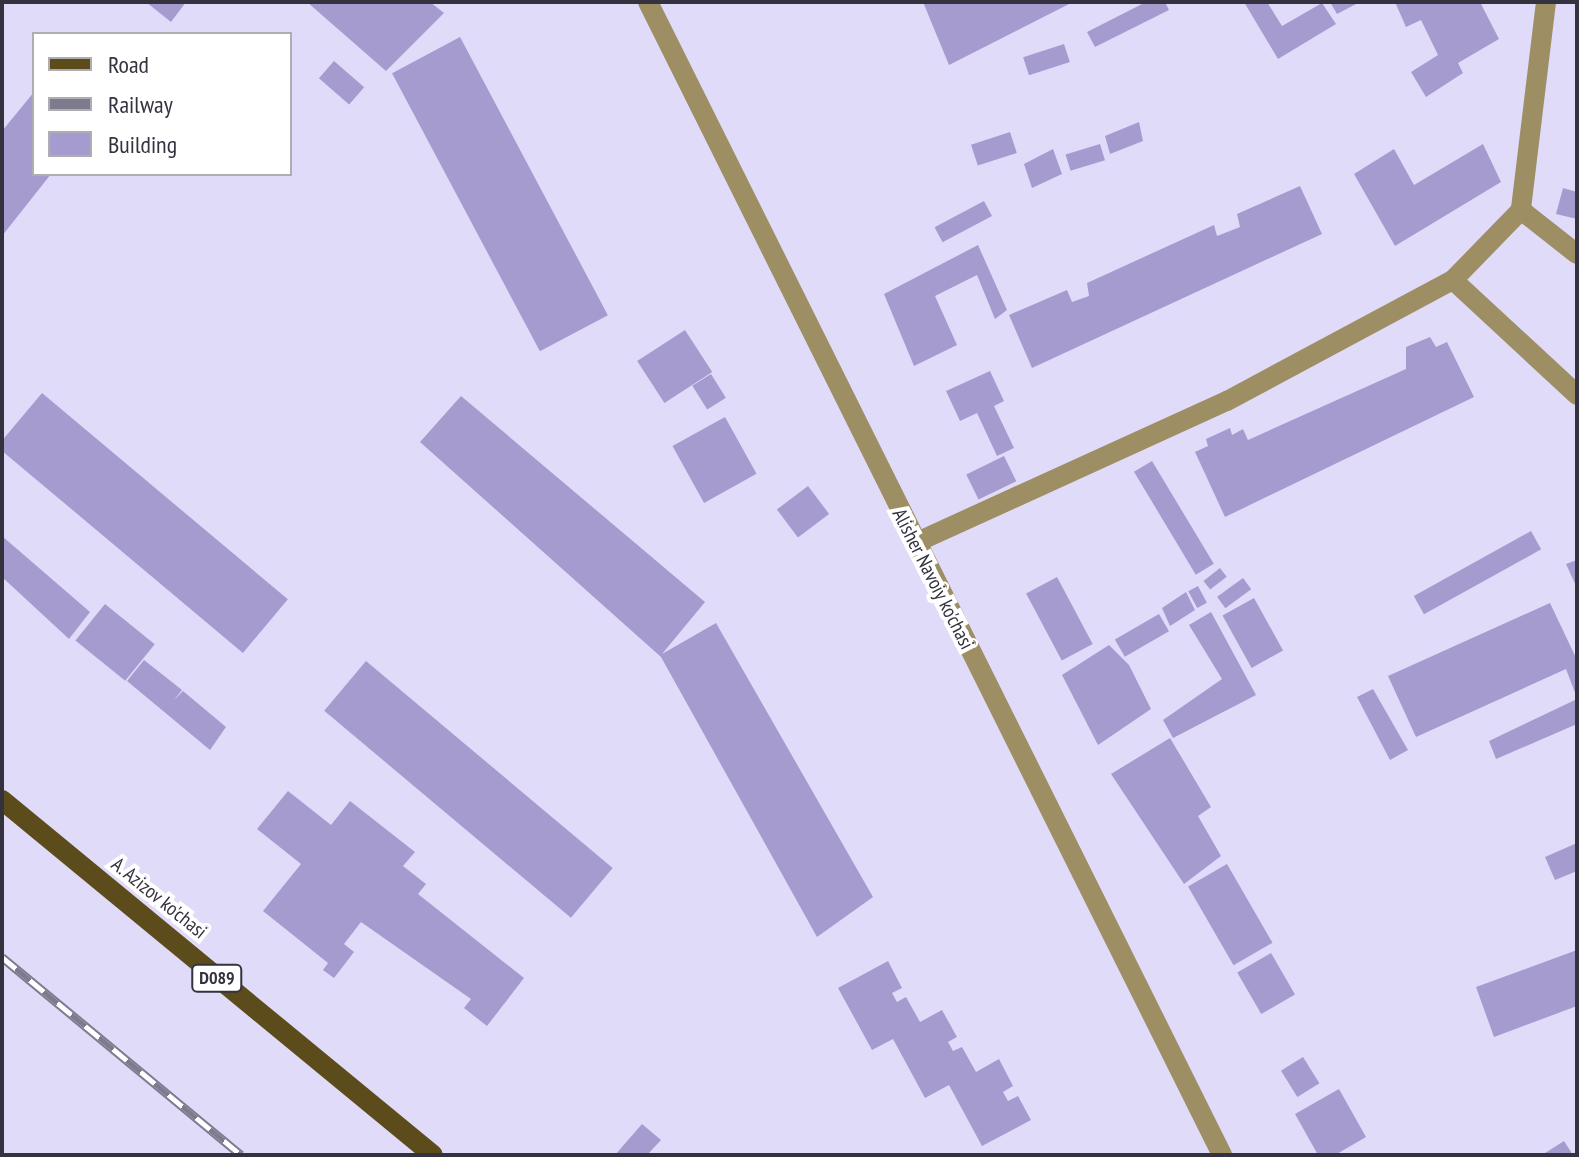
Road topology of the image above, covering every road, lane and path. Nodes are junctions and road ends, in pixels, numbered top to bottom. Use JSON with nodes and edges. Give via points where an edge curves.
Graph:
{"nodes":[{"id":1,"x":648,"y":2,"type":"edge"},
{"id":2,"x":1546,"y":2,"type":"edge"},
{"id":3,"x":1521,"y":210,"type":"junction"},
{"id":4,"x":1577,"y":254,"type":"edge"},
{"id":5,"x":1453,"y":280,"type":"junction"},
{"id":6,"x":1577,"y":395,"type":"edge"},
{"id":7,"x":915,"y":543,"type":"junction"},
{"id":8,"x":2,"y":800,"type":"edge"},
{"id":9,"x":433,"y":1155,"type":"edge"},
{"id":10,"x":1222,"y":1155,"type":"edge"}],
"edges":[{"from":1,"to":7,"type":"street","name":"Alisher Navoiy ko'chasi"},
{"from":2,"to":3,"type":"street"},
{"from":3,"to":4,"type":"street"},
{"from":3,"to":5,"type":"street"},
{"from":5,"to":6,"type":"street"},
{"from":5,"to":7,"type":"street","via":[[1227,401]]},
{"from":7,"to":10,"type":"street","name":"Alisher Navoiy ko'chasi"},
{"from":8,"to":9,"type":"main road","name":"A. Azizov ko'chasi","number":"D089"}]}
